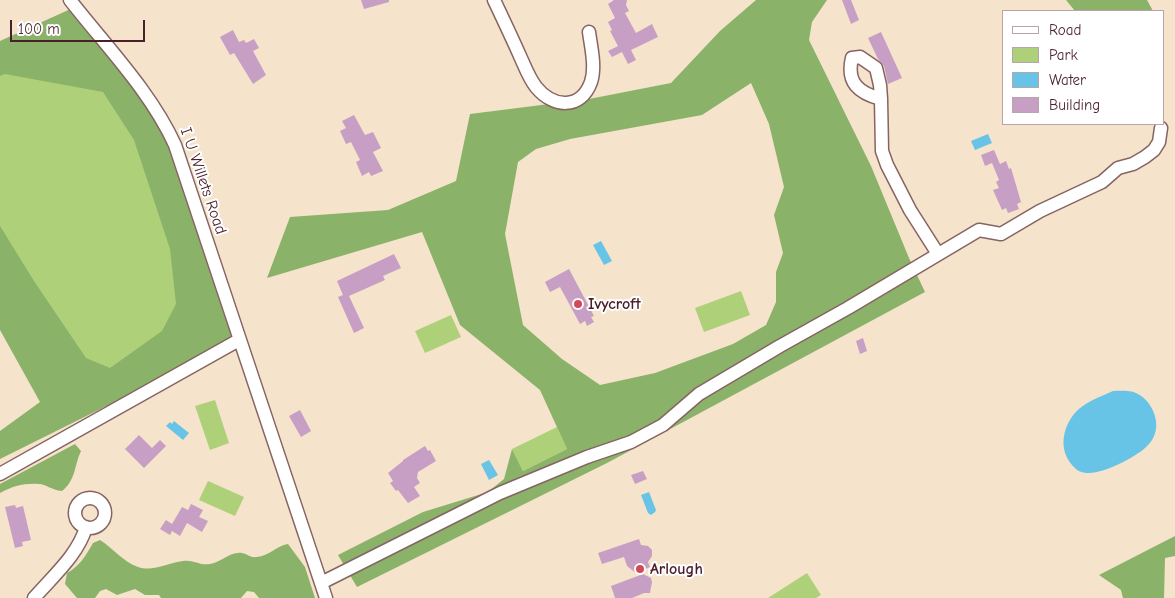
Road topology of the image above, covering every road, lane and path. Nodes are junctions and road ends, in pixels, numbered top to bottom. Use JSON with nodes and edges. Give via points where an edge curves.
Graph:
{"nodes":[{"id":1,"x":70,"y":0,"type":"edge"},
{"id":2,"x":494,"y":0,"type":"edge"},
{"id":3,"x":588,"y":32,"type":"dead end"},
{"id":4,"x":881,"y":99,"type":"dead end"},
{"id":5,"x":1161,"y":128,"type":"dead end"},
{"id":6,"x":938,"y":254,"type":"junction"},
{"id":7,"x":240,"y":340,"type":"junction"},
{"id":8,"x":0,"y":474,"type":"edge"},
{"id":9,"x":86,"y":527,"type":"dead end"},
{"id":10,"x":321,"y":583,"type":"junction"},
{"id":11,"x":34,"y":598,"type":"edge"},
{"id":12,"x":326,"y":598,"type":"edge"}],
"edges":[{"from":1,"to":7,"type":"street","name":"I U Willets Road","via":[[167,127]]},
{"from":2,"to":3,"type":"street","via":[[531,79],[552,101],[567,103],[580,98],[591,82]]},
{"from":4,"to":6,"type":"street","via":[[882,151],[887,165]]},
{"from":5,"to":6,"type":"street","via":[[1154,150],[1133,164],[1118,168],[1102,182],[1040,211],[1001,234],[979,230]]},
{"from":6,"to":10,"type":"street","via":[[699,394],[663,425],[631,442],[500,493]]},
{"from":7,"to":8,"type":"street"},
{"from":7,"to":10,"type":"street","name":"I U Willets Road"},
{"from":9,"to":11,"type":"street","via":[[77,550]]},
{"from":10,"to":12,"type":"street","name":"I U Willets Road"}]}
